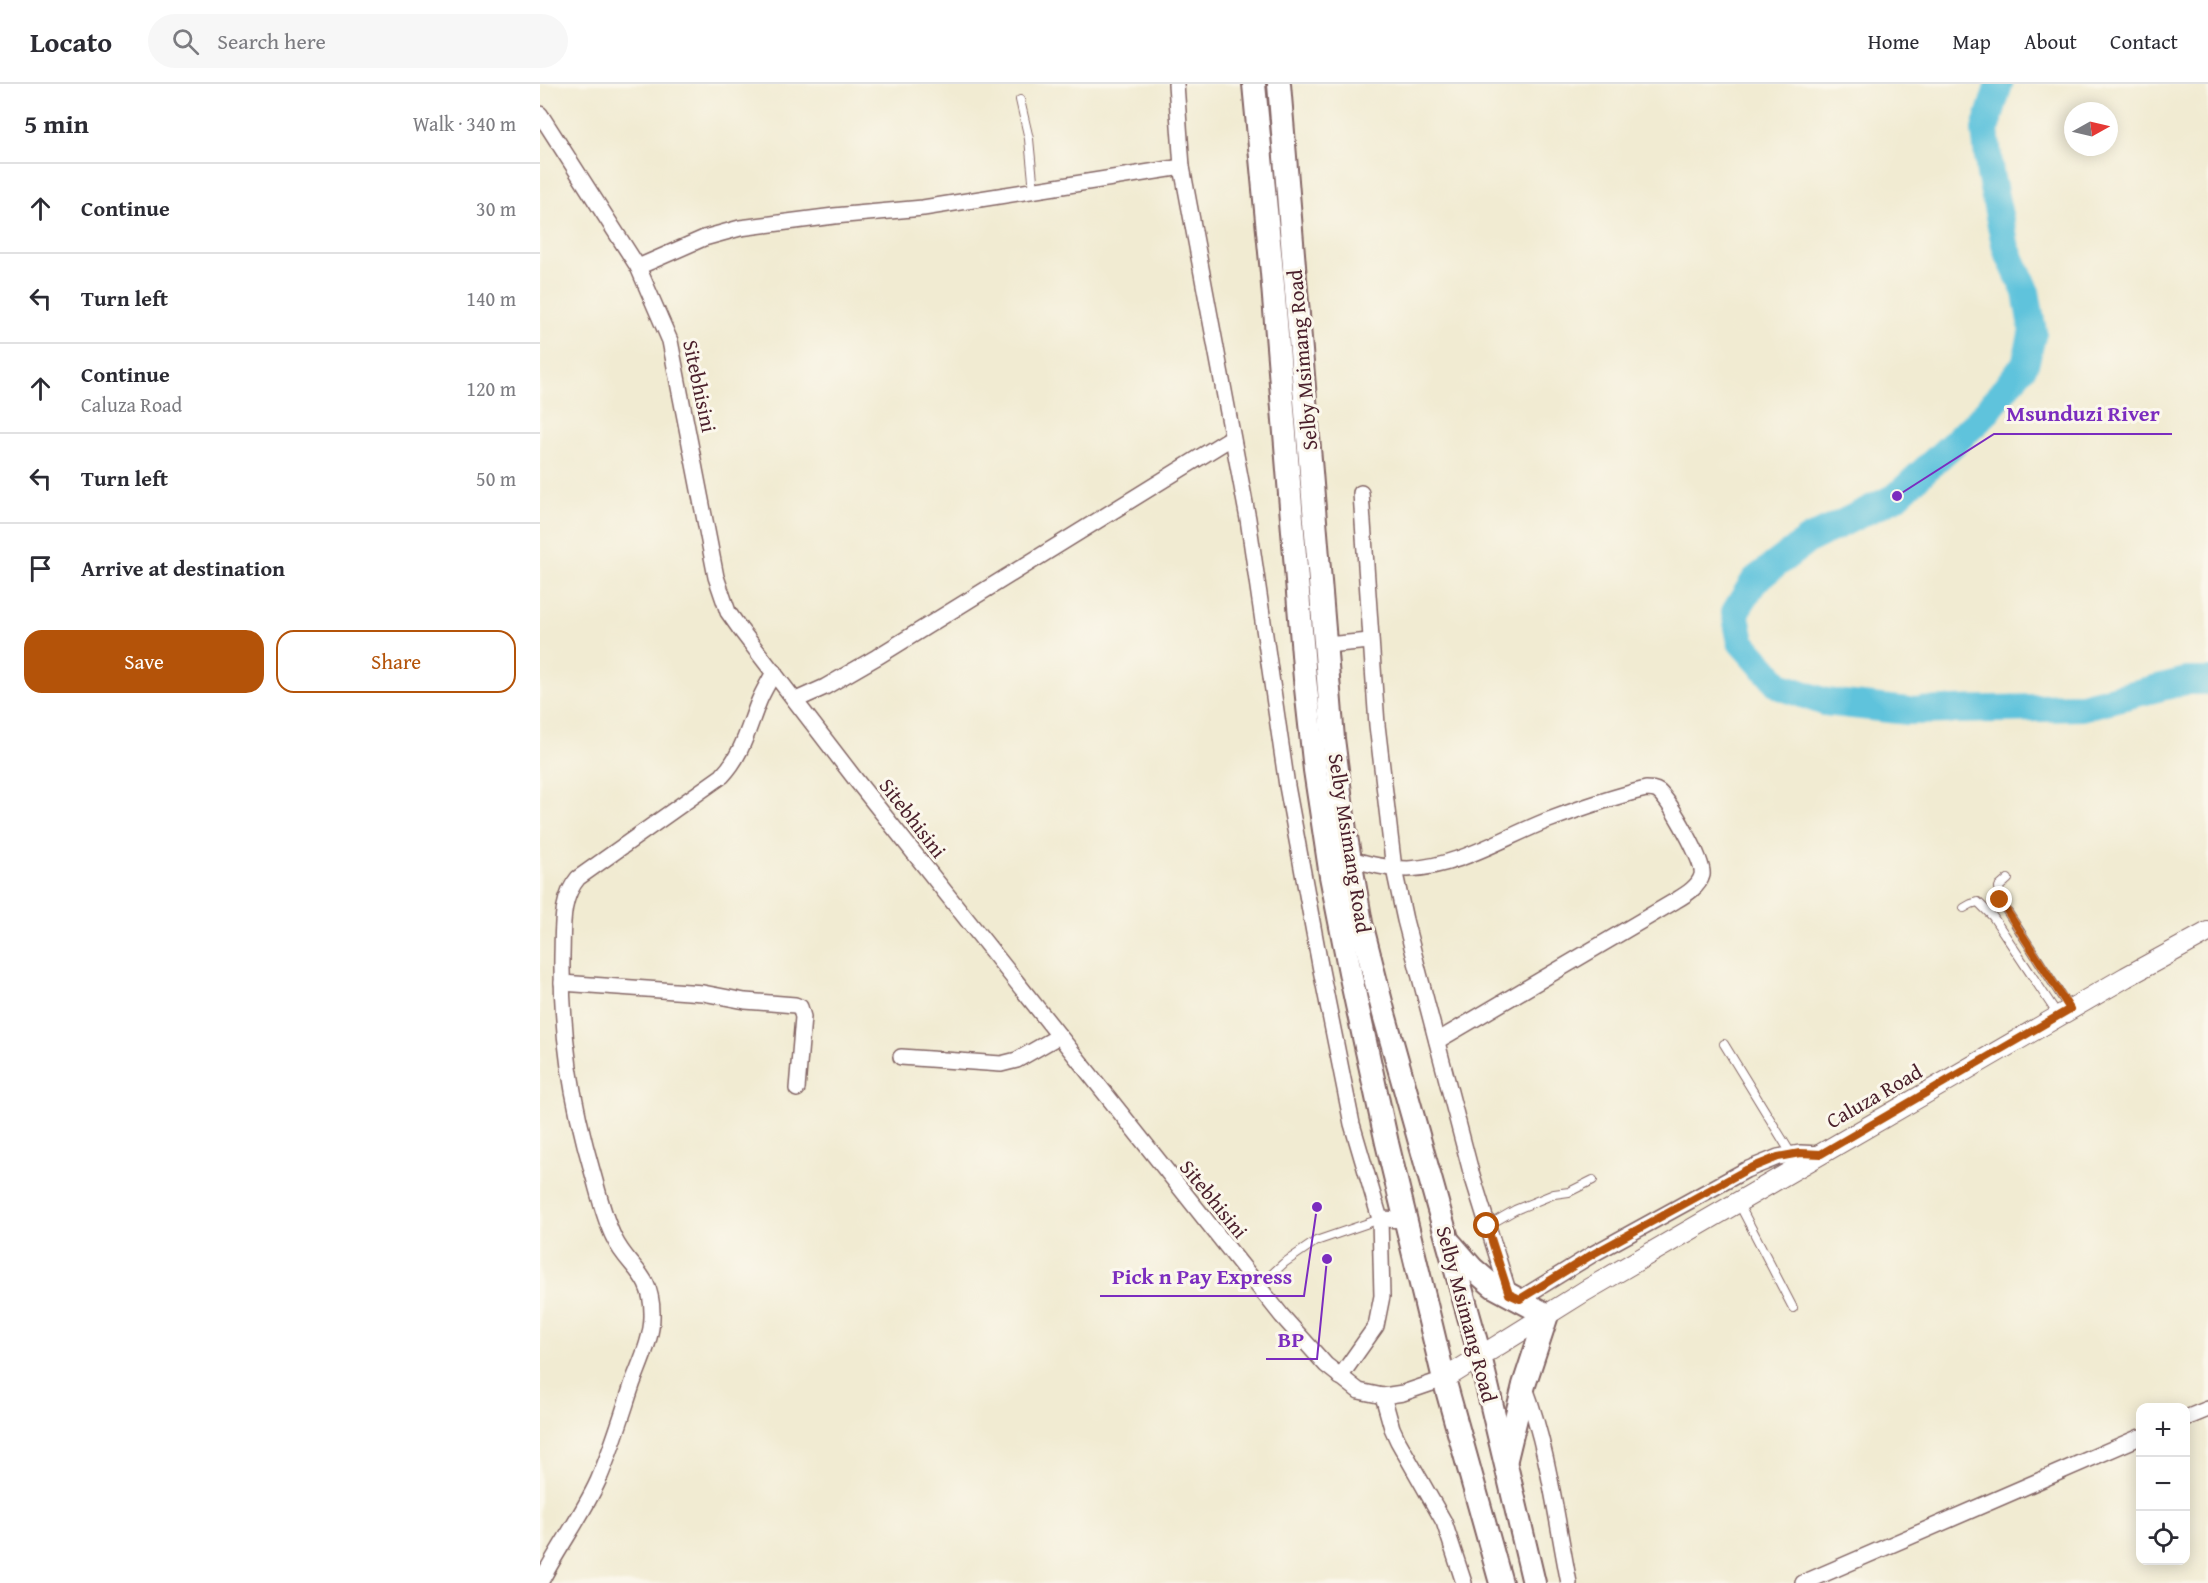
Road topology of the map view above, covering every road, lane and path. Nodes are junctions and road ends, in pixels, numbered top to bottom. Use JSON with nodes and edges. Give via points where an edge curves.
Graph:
{"nodes":[{"id":1,"x":1176,"y":84,"type":"edge"},
{"id":2,"x":1254,"y":84,"type":"edge"},
{"id":3,"x":1279,"y":84,"type":"edge"},
{"id":4,"x":1020,"y":100,"type":"dead end"},
{"id":5,"x":540,"y":114,"type":"edge"},
{"id":6,"x":1182,"y":167,"type":"junction"},
{"id":7,"x":1034,"y":190,"type":"junction"},
{"id":8,"x":638,"y":267,"type":"junction"},
{"id":9,"x":1231,"y":438,"type":"junction"},
{"id":10,"x":1361,"y":493,"type":"dead end"},
{"id":11,"x":1370,"y":641,"type":"junction"},
{"id":12,"x":1326,"y":645,"type":"junction"},
{"id":13,"x":774,"y":672,"type":"junction"},
{"id":14,"x":796,"y":700,"type":"junction"},
{"id":15,"x":1350,"y":859,"type":"junction"},
{"id":16,"x":1394,"y":869,"type":"junction"},
{"id":17,"x":2008,"y":879,"type":"dead end"},
{"id":18,"x":1964,"y":908,"type":"dead end"},
{"id":19,"x":2208,"y":932,"type":"edge"},
{"id":20,"x":562,"y":983,"type":"junction"},
{"id":21,"x":2064,"y":1012,"type":"junction"},
{"id":22,"x":1059,"y":1036,"type":"junction"},
{"id":23,"x":1437,"y":1041,"type":"junction"},
{"id":24,"x":1724,"y":1044,"type":"dead end"},
{"id":25,"x":901,"y":1058,"type":"dead end"},
{"id":26,"x":796,"y":1089,"type":"dead end"},
{"id":27,"x":1821,"y":1154,"type":"junction"},
{"id":28,"x":1792,"y":1155,"type":"junction"},
{"id":29,"x":1593,"y":1180,"type":"dead end"},
{"id":30,"x":1738,"y":1203,"type":"junction"},
{"id":31,"x":1380,"y":1219,"type":"junction"},
{"id":32,"x":1406,"y":1221,"type":"junction"},
{"id":33,"x":1487,"y":1226,"type":"junction"},
{"id":34,"x":1448,"y":1241,"type":"junction"},
{"id":35,"x":1258,"y":1287,"type":"junction"},
{"id":36,"x":1515,"y":1297,"type":"junction"},
{"id":37,"x":1793,"y":1308,"type":"dead end"},
{"id":38,"x":1546,"y":1315,"type":"junction"},
{"id":39,"x":1480,"y":1356,"type":"junction"},
{"id":40,"x":1340,"y":1377,"type":"junction"},
{"id":41,"x":1444,"y":1379,"type":"junction"},
{"id":42,"x":1524,"y":1385,"type":"junction"},
{"id":43,"x":1383,"y":1396,"type":"junction"},
{"id":44,"x":2208,"y":1409,"type":"edge"},
{"id":45,"x":2190,"y":1416,"type":"edge"},
{"id":46,"x":2136,"y":1439,"type":"edge"},
{"id":47,"x":1506,"y":1462,"type":"junction"},
{"id":48,"x":540,"y":1583,"type":"edge"},
{"id":49,"x":1464,"y":1583,"type":"edge"},
{"id":50,"x":1501,"y":1583,"type":"edge"},
{"id":51,"x":1534,"y":1583,"type":"edge"},
{"id":52,"x":1569,"y":1583,"type":"edge"},
{"id":53,"x":1803,"y":1583,"type":"edge"}],
"edges":[{"from":1,"to":6,"type":"street"},
{"from":2,"to":32,"type":"main road","name":"Selby Msimang Road","via":[[1315,770],[1352,982]]},
{"from":3,"to":12,"type":"main road","name":"Selby Msimang Road"},
{"from":4,"to":7,"type":"lane"},
{"from":5,"to":8,"type":"street","name":"Sitebhisini"},
{"from":6,"to":7,"type":"street"},
{"from":6,"to":9,"type":"street"},
{"from":7,"to":8,"type":"street","via":[[923,208],[740,228],[694,242]]},
{"from":8,"to":13,"type":"street","name":"Sitebhisini","via":[[670,341],[721,596],[728,612]]},
{"from":9,"to":14,"type":"street","via":[[877,657]]},
{"from":9,"to":31,"type":"street","via":[[1248,519],[1287,786],[1320,965],[1352,1124]]},
{"from":10,"to":11,"type":"street"},
{"from":11,"to":12,"type":"street"},
{"from":11,"to":16,"type":"street"},
{"from":12,"to":15,"type":"main road","name":"Selby Msimang Road","via":[[1333,739]]},
{"from":13,"to":14,"type":"street","name":"Sitebhisini"},
{"from":13,"to":20,"type":"street","via":[[734,764],[597,863],[570,888],[563,924]]},
{"from":14,"to":22,"type":"street","name":"Sitebhisini"},
{"from":15,"to":16,"type":"street"},
{"from":15,"to":34,"type":"main road","name":"Selby Msimang Road","via":[[1384,1014]]},
{"from":16,"to":23,"type":"street"},
{"from":16,"to":23,"type":"street","via":[[1411,869],[1473,853],[1545,822],[1646,789],[1654,789],[1664,798],[1702,864],[1702,879],[1676,901]]},
{"from":17,"to":21,"type":"lane","via":[[1999,887],[2000,900]]},
{"from":18,"to":21,"type":"lane","via":[[1978,902],[1994,917]]},
{"from":19,"to":21,"type":"street","name":"Caluza Road"},
{"from":20,"to":26,"type":"street","via":[[703,993],[800,1007],[803,1017]]},
{"from":20,"to":48,"type":"street","via":[[566,1059],[577,1119],[614,1239],[650,1291],[652,1314],[637,1372],[598,1480]]},
{"from":21,"to":27,"type":"street","name":"Caluza Road"},
{"from":22,"to":25,"type":"street","via":[[1017,1060],[1001,1064]]},
{"from":22,"to":35,"type":"street","name":"Sitebhisini"},
{"from":23,"to":33,"type":"street"},
{"from":24,"to":28,"type":"lane"},
{"from":27,"to":28,"type":"street"},
{"from":27,"to":30,"type":"street","name":"Caluza Road"},
{"from":28,"to":36,"type":"street","via":[[1746,1170]]},
{"from":29,"to":33,"type":"lane","via":[[1515,1210]]},
{"from":30,"to":37,"type":"lane"},
{"from":30,"to":38,"type":"street","name":"Caluza Road"},
{"from":31,"to":32,"type":"street"},
{"from":31,"to":35,"type":"lane","via":[[1316,1241]]},
{"from":31,"to":40,"type":"street","via":[[1382,1296],[1376,1326]]},
{"from":32,"to":41,"type":"main road","name":"Selby Msimang Road"},
{"from":33,"to":36,"type":"street"},
{"from":34,"to":36,"type":"main road","via":[[1493,1286]]},
{"from":34,"to":39,"type":"main road","name":"Selby Msimang Road"},
{"from":35,"to":40,"type":"street","name":"Sitebhisini"},
{"from":36,"to":38,"type":"main road"},
{"from":38,"to":39,"type":"street","name":"Caluza Road"},
{"from":38,"to":42,"type":"main road"},
{"from":39,"to":41,"type":"street","name":"Caluza Road"},
{"from":39,"to":47,"type":"main road","name":"Selby Msimang Road"},
{"from":40,"to":43,"type":"street","name":"Sitebhisini","via":[[1359,1391]]},
{"from":41,"to":43,"type":"street","name":"Sitebhisini","via":[[1403,1394]]},
{"from":41,"to":50,"type":"main road","name":"Selby Msimang Road"},
{"from":42,"to":47,"type":"main road"},
{"from":42,"to":52,"type":"street","via":[[1533,1407]]},
{"from":43,"to":49,"type":"street","via":[[1398,1441],[1444,1522]]},
{"from":44,"to":45,"type":"street"},
{"from":46,"to":53,"type":"street"},
{"from":47,"to":51,"type":"main road","name":"Selby Msimang Road"}]}
